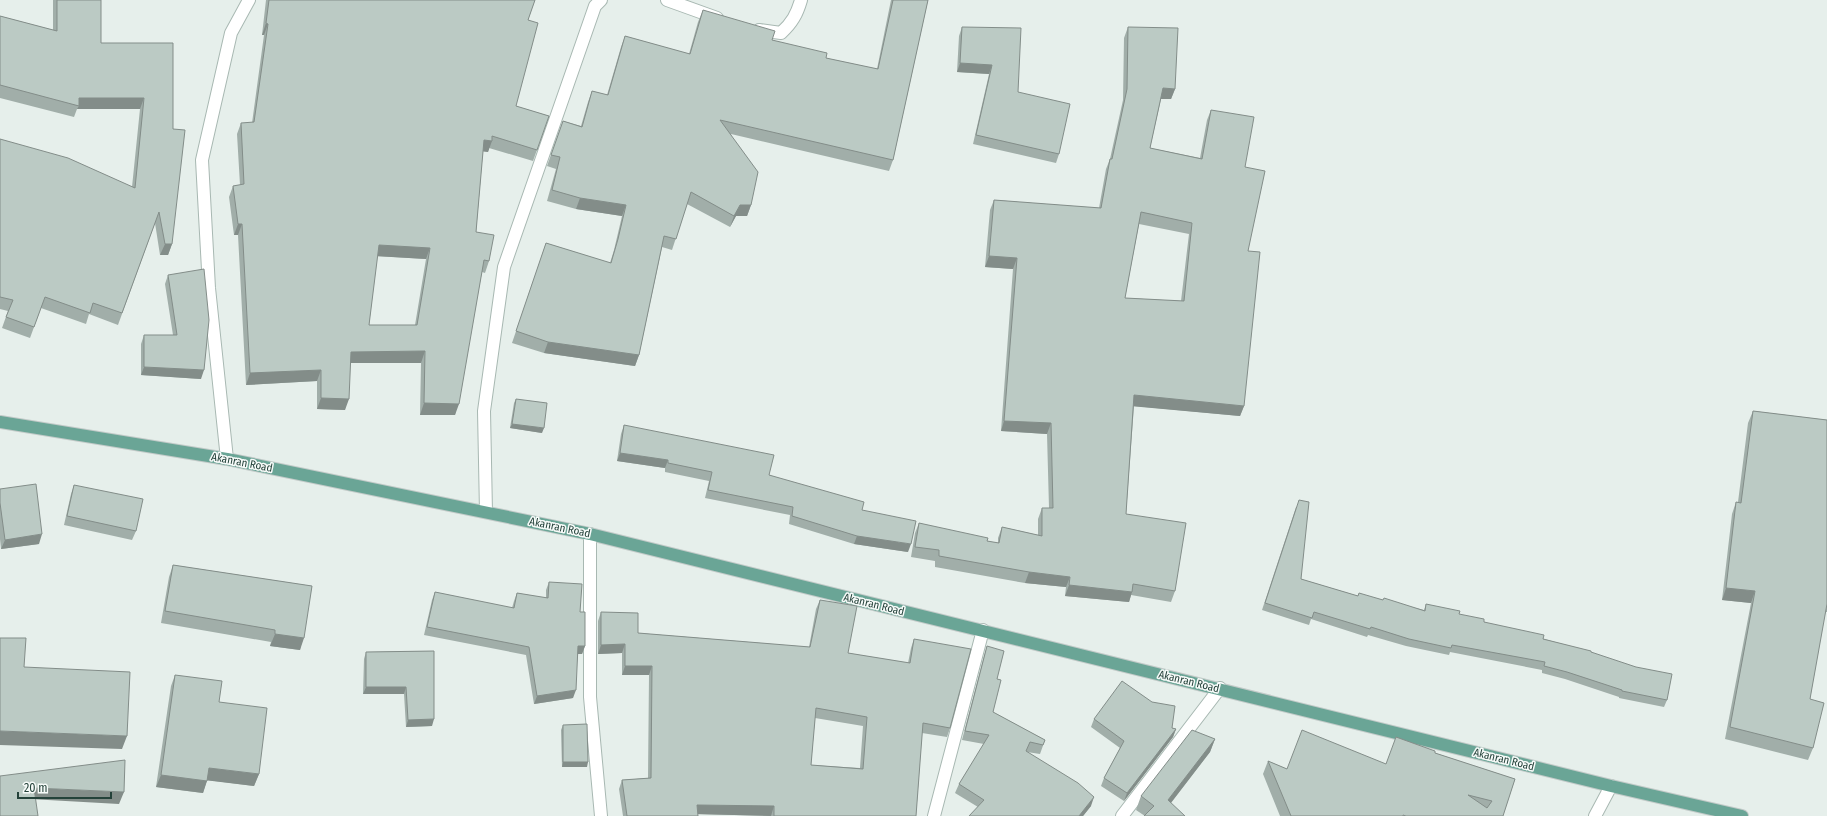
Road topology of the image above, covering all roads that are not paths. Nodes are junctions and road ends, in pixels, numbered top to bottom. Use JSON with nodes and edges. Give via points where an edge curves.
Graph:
{"nodes":[{"id":1,"x":249,"y":0,"type":"edge"},
{"id":2,"x":601,"y":0,"type":"edge"},
{"id":3,"x":667,"y":0,"type":"edge"},
{"id":4,"x":801,"y":0,"type":"edge"},
{"id":5,"x":730,"y":23,"type":"edge"},
{"id":6,"x":743,"y":28,"type":"edge"},
{"id":7,"x":0,"y":422,"type":"edge"},
{"id":8,"x":227,"y":459,"type":"junction"},
{"id":9,"x":486,"y":512,"type":"junction"},
{"id":10,"x":590,"y":534,"type":"junction"},
{"id":11,"x":983,"y":630,"type":"junction"},
{"id":12,"x":1220,"y":688,"type":"junction"},
{"id":13,"x":1611,"y":786,"type":"junction"},
{"id":14,"x":601,"y":816,"type":"edge"},
{"id":15,"x":934,"y":816,"type":"edge"},
{"id":16,"x":1122,"y":816,"type":"edge"},
{"id":17,"x":1595,"y":816,"type":"edge"},
{"id":18,"x":1742,"y":816,"type":"edge"}],
"edges":[{"from":1,"to":8,"type":"street","via":[[231,32],[202,160],[209,288]]},
{"from":2,"to":9,"type":"street","via":[[595,6],[504,268],[484,411]]},
{"from":3,"to":5,"type":"street"},
{"from":4,"to":6,"type":"street","via":[[791,24],[781,33]]},
{"from":7,"to":8,"type":"main road","name":"Akanran Road"},
{"from":8,"to":9,"type":"main road","name":"Akanran Road"},
{"from":9,"to":10,"type":"main road","name":"Akanran Road"},
{"from":10,"to":11,"type":"main road","name":"Akanran Road"},
{"from":10,"to":14,"type":"street","via":[[590,697]]},
{"from":11,"to":12,"type":"main road","name":"Akanran Road"},
{"from":11,"to":15,"type":"street"},
{"from":12,"to":13,"type":"main road","name":"Akanran Road"},
{"from":12,"to":16,"type":"street"},
{"from":13,"to":17,"type":"street"},
{"from":13,"to":18,"type":"main road","name":"Akanran Road"}]}
